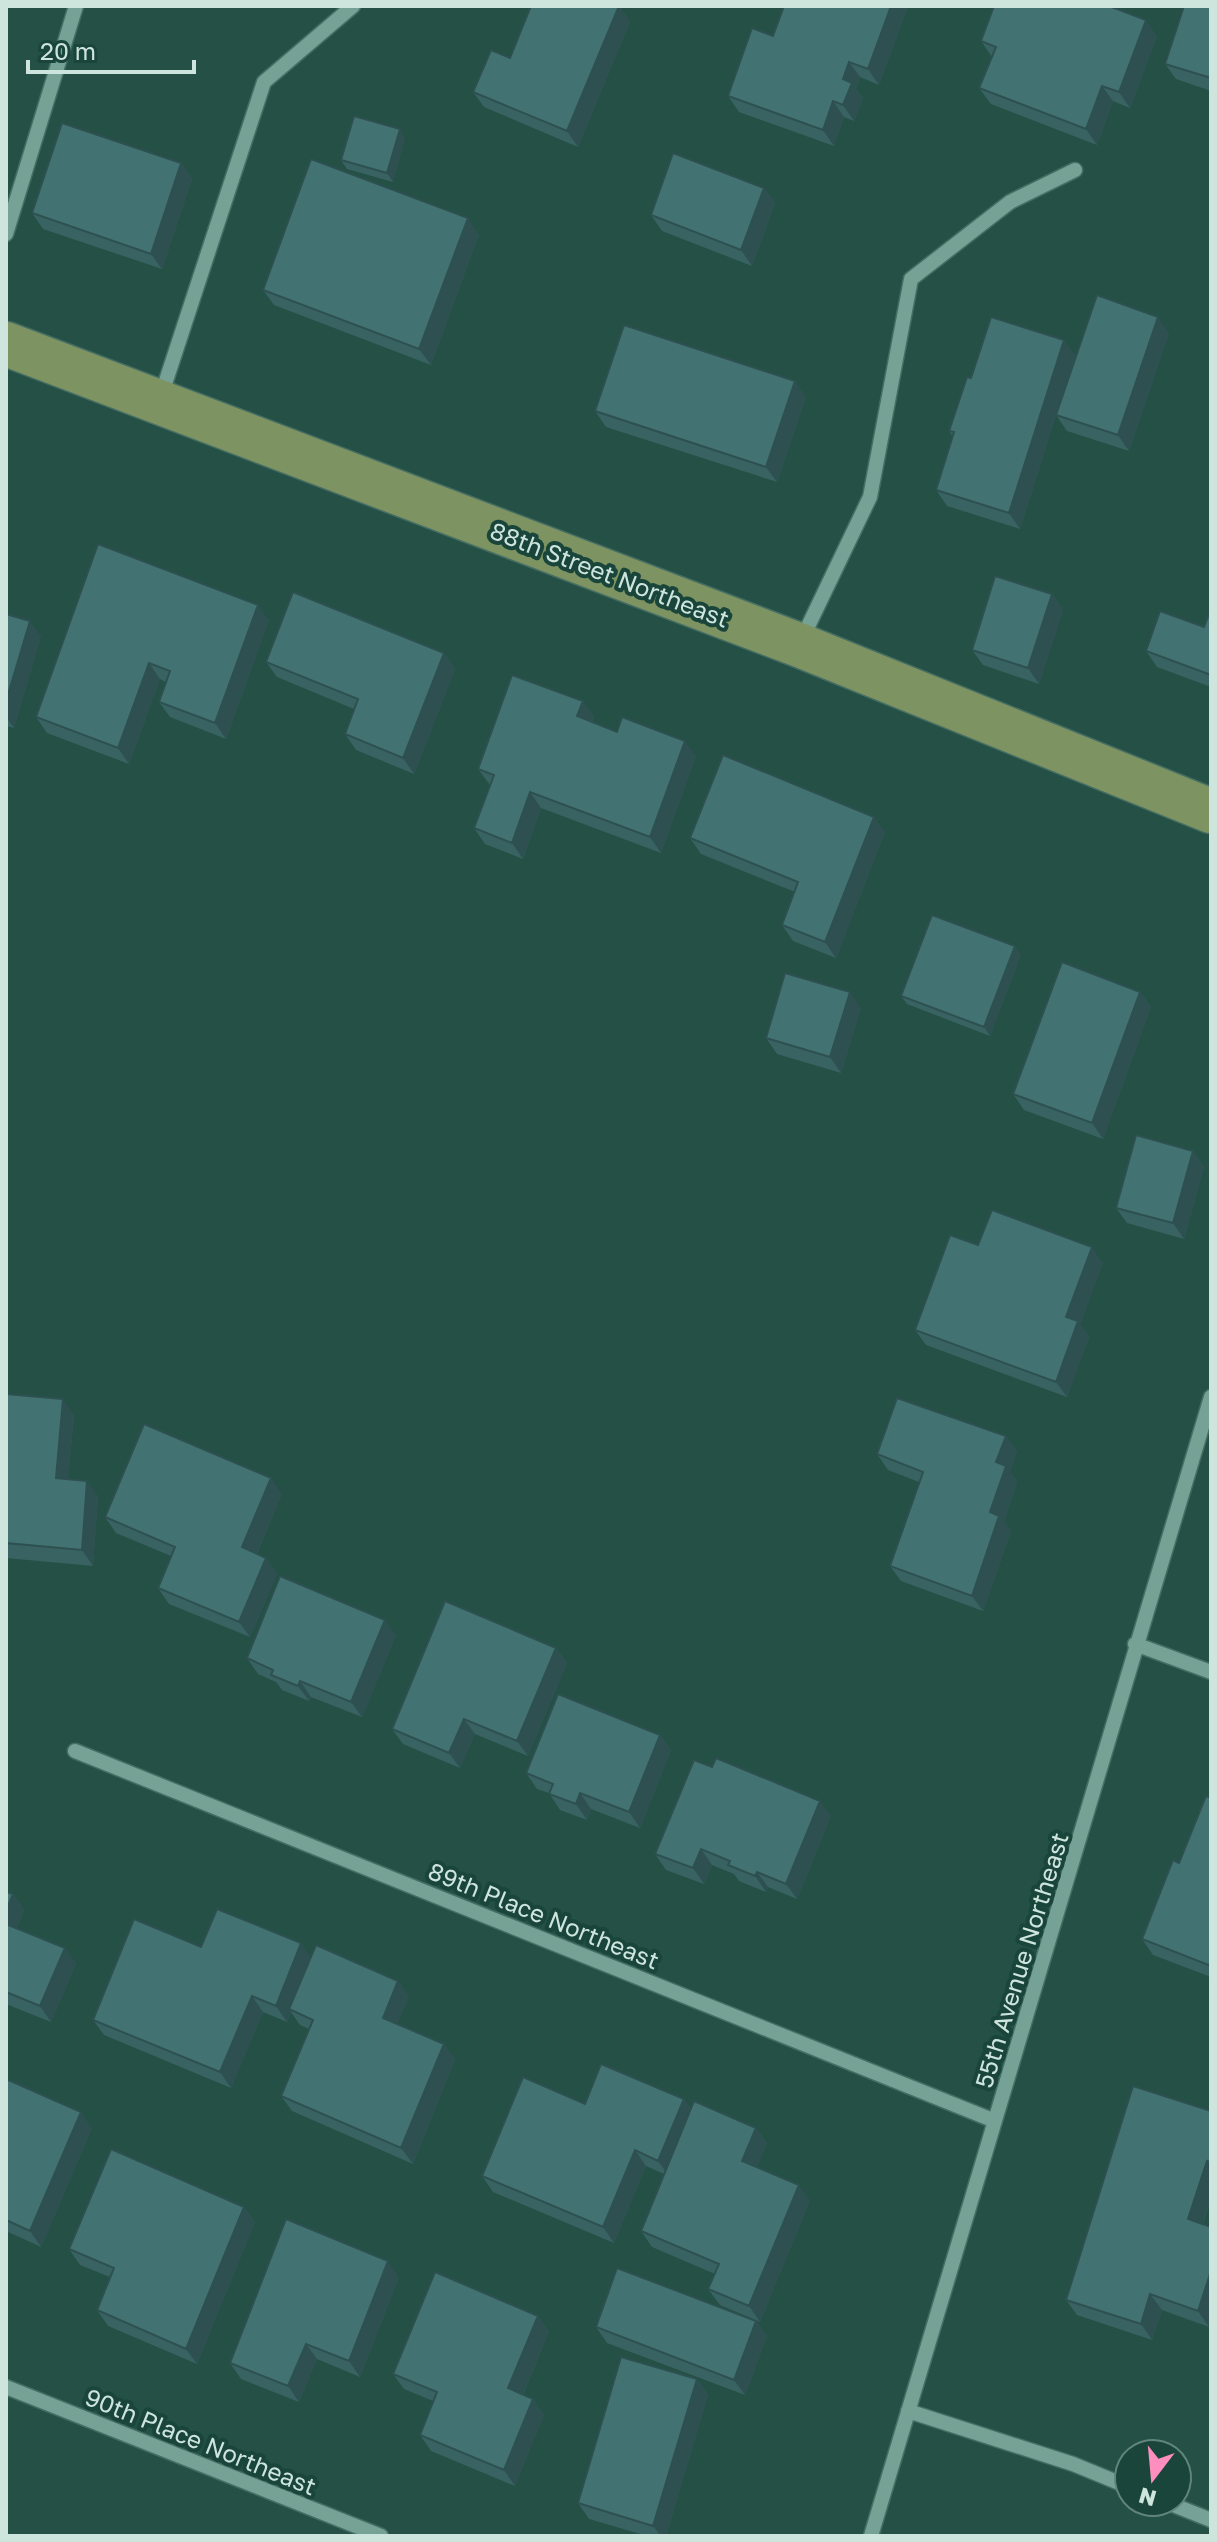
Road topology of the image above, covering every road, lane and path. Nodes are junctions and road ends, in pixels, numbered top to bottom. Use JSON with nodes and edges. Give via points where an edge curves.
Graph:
{"nodes":[{"id":1,"x":76,"y":6,"type":"edge"},
{"id":2,"x":353,"y":6,"type":"edge"},
{"id":3,"x":1075,"y":170,"type":"dead end"},
{"id":4,"x":6,"y":234,"type":"edge"},
{"id":5,"x":6,"y":344,"type":"edge"},
{"id":6,"x":159,"y":403,"type":"junction"},
{"id":7,"x":799,"y":645,"type":"junction"},
{"id":8,"x":1211,"y":811,"type":"edge"},
{"id":9,"x":1211,"y":1397,"type":"edge"},
{"id":10,"x":1135,"y":1644,"type":"junction"},
{"id":11,"x":1211,"y":1672,"type":"edge"},
{"id":12,"x":75,"y":1751,"type":"dead end"},
{"id":13,"x":995,"y":2121,"type":"junction"},
{"id":14,"x":6,"y":2387,"type":"edge"},
{"id":15,"x":908,"y":2411,"type":"junction"},
{"id":16,"x":1113,"y":2480,"type":"edge"},
{"id":17,"x":381,"y":2536,"type":"edge"},
{"id":18,"x":871,"y":2536,"type":"edge"}],
"edges":[{"from":1,"to":4,"type":"street"},
{"from":2,"to":6,"type":"street","via":[[264,82]]},
{"from":3,"to":7,"type":"street","via":[[1010,202],[911,279],[870,497]]},
{"from":5,"to":6,"type":"main road","name":"88th Street Northeast"},
{"from":6,"to":7,"type":"main road","name":"88th Street Northeast"},
{"from":7,"to":8,"type":"main road","name":"88th Street Northeast"},
{"from":9,"to":10,"type":"street","name":"55th Avenue Northeast"},
{"from":10,"to":11,"type":"street"},
{"from":10,"to":13,"type":"street","name":"55th Avenue Northeast"},
{"from":12,"to":13,"type":"street","name":"89th Place Northeast"},
{"from":13,"to":15,"type":"street","name":"55th Avenue Northeast"},
{"from":14,"to":17,"type":"street","name":"90th Place Northeast"},
{"from":15,"to":16,"type":"street"},
{"from":15,"to":18,"type":"street","name":"55th Avenue Northeast"}]}
